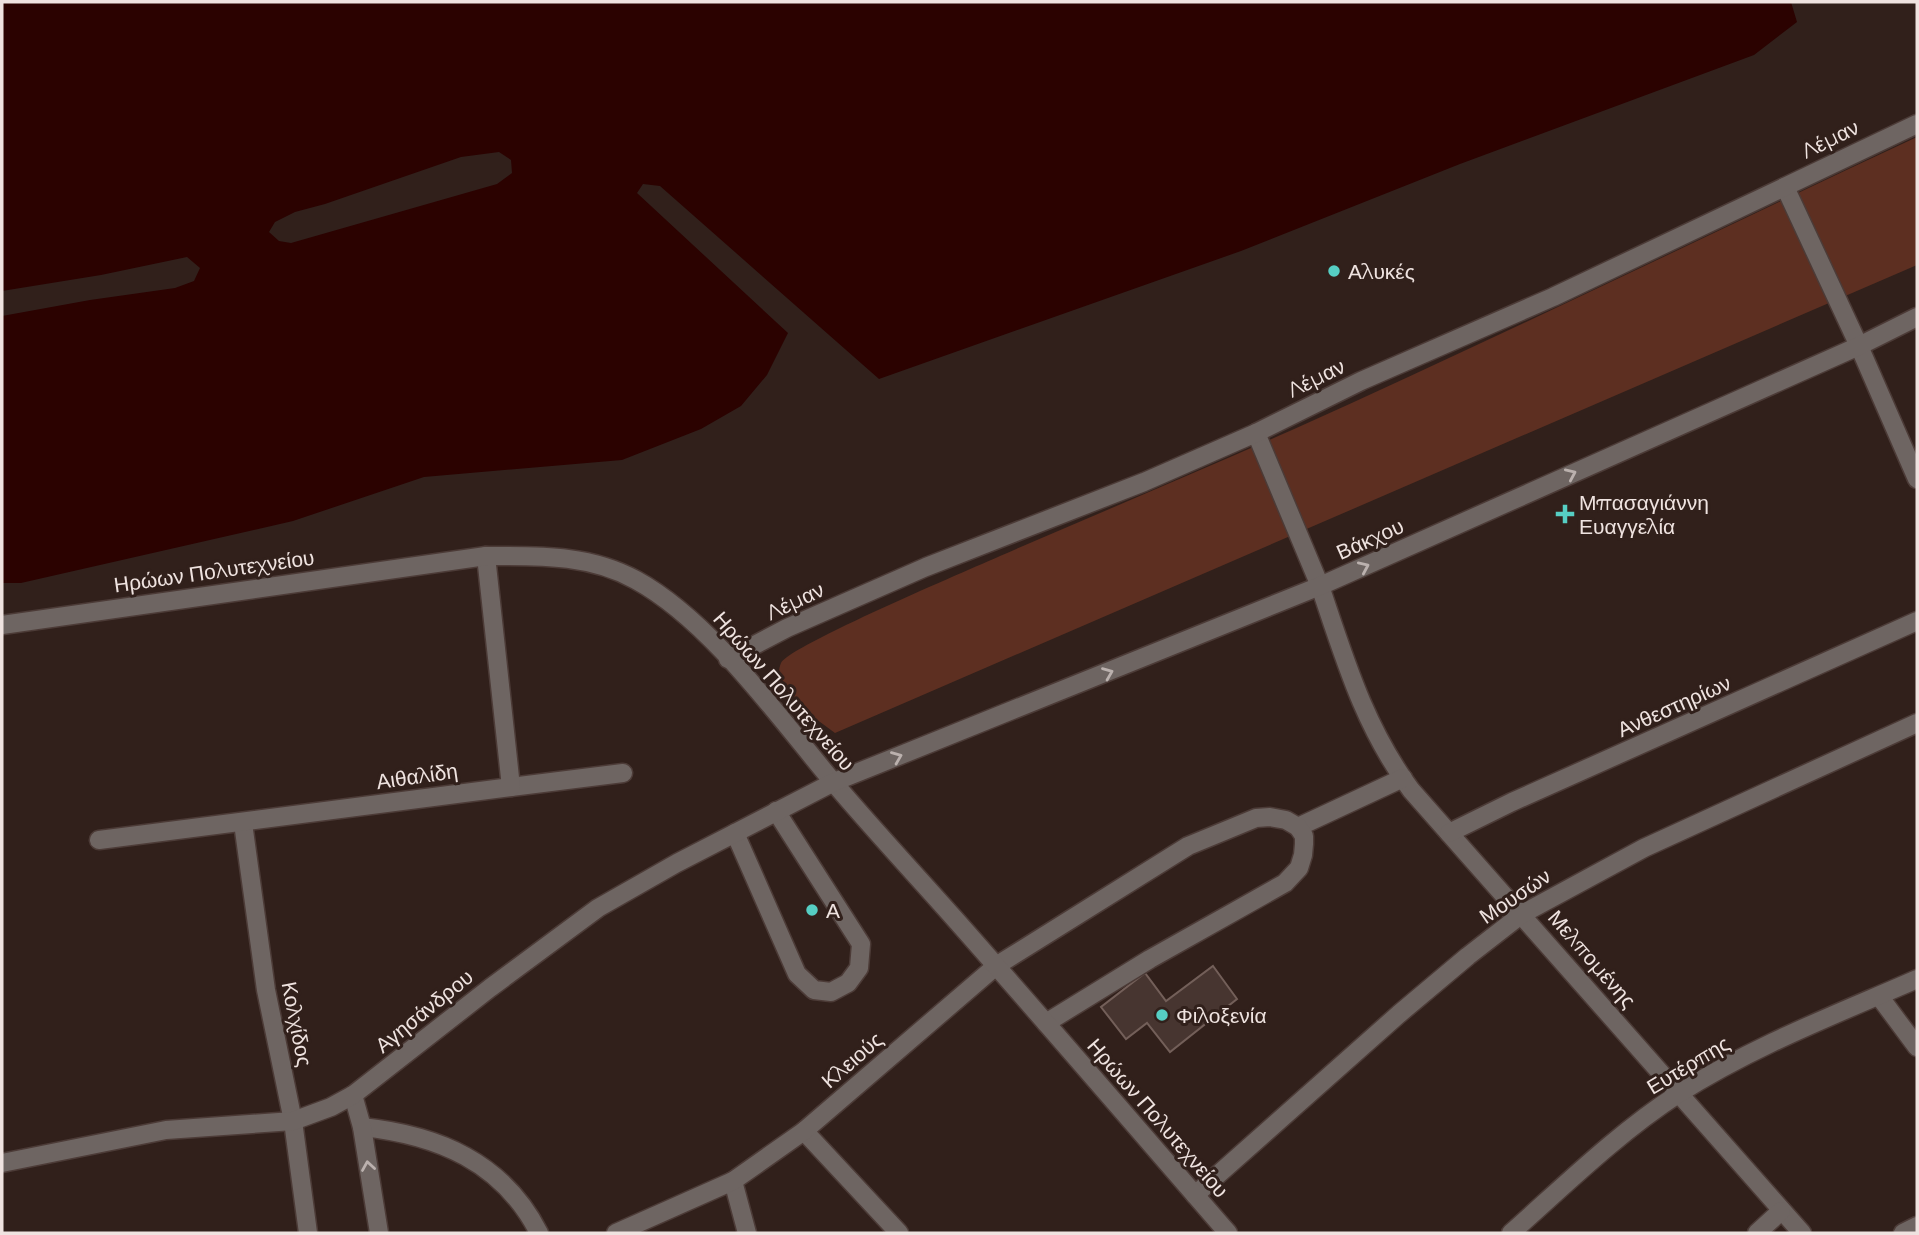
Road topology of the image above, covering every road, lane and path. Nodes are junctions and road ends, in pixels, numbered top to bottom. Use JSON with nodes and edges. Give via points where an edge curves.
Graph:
{"nodes":[{"id":1,"x":1917,"y":124,"type":"edge"},
{"id":2,"x":1785,"y":187,"type":"junction"},
{"id":3,"x":1917,"y":317,"type":"edge"},
{"id":4,"x":1859,"y":346,"type":"junction"},
{"id":5,"x":1256,"y":433,"type":"junction"},
{"id":6,"x":1917,"y":479,"type":"edge"},
{"id":7,"x":486,"y":556,"type":"junction"},
{"id":8,"x":1320,"y":586,"type":"junction"},
{"id":9,"x":1917,"y":621,"type":"edge"},
{"id":10,"x":2,"y":625,"type":"edge"},
{"id":11,"x":728,"y":659,"type":"junction"},
{"id":12,"x":1917,"y":723,"type":"edge"},
{"id":13,"x":623,"y":774,"type":"dead end"},
{"id":14,"x":1403,"y":778,"type":"junction"},
{"id":15,"x":834,"y":782,"type":"junction"},
{"id":16,"x":511,"y":786,"type":"junction"},
{"id":17,"x":776,"y":811,"type":"junction"},
{"id":18,"x":243,"y":823,"type":"junction"},
{"id":19,"x":1298,"y":827,"type":"junction"},
{"id":20,"x":735,"y":833,"type":"junction"},
{"id":21,"x":1450,"y":834,"type":"junction"},
{"id":22,"x":99,"y":841,"type":"dead end"},
{"id":23,"x":1522,"y":915,"type":"junction"},
{"id":24,"x":996,"y":966,"type":"junction"},
{"id":25,"x":1917,"y":979,"type":"edge"},
{"id":26,"x":1880,"y":996,"type":"junction"},
{"id":27,"x":1046,"y":1023,"type":"junction"},
{"id":28,"x":1917,"y":1047,"type":"edge"},
{"id":29,"x":1679,"y":1094,"type":"junction"},
{"id":30,"x":353,"y":1096,"type":"junction"},
{"id":31,"x":293,"y":1121,"type":"junction"},
{"id":32,"x":362,"y":1127,"type":"junction"},
{"id":33,"x":804,"y":1131,"type":"junction"},
{"id":34,"x":2,"y":1163,"type":"edge"},
{"id":35,"x":733,"y":1181,"type":"junction"},
{"id":36,"x":1195,"y":1195,"type":"junction"},
{"id":37,"x":1781,"y":1211,"type":"junction"},
{"id":38,"x":1917,"y":1226,"type":"edge"},
{"id":39,"x":308,"y":1233,"type":"edge"},
{"id":40,"x":379,"y":1233,"type":"edge"},
{"id":41,"x":540,"y":1233,"type":"edge"},
{"id":42,"x":615,"y":1233,"type":"edge"},
{"id":43,"x":747,"y":1233,"type":"edge"},
{"id":44,"x":900,"y":1233,"type":"edge"},
{"id":45,"x":1228,"y":1233,"type":"edge"},
{"id":46,"x":1511,"y":1233,"type":"edge"},
{"id":47,"x":1757,"y":1233,"type":"edge"},
{"id":48,"x":1802,"y":1233,"type":"edge"},
{"id":49,"x":1903,"y":1233,"type":"edge"}],
"edges":[{"from":1,"to":2,"type":"street","name":"Λέμαν"},
{"from":2,"to":4,"type":"street"},
{"from":2,"to":5,"type":"street","name":"Λέμαν"},
{"from":3,"to":4,"type":"street","name":"Βάκχου"},
{"from":4,"to":6,"type":"street"},
{"from":8,"to":4,"type":"street","name":"Βάκχου","one_way":true},
{"from":5,"to":8,"type":"street","name":"Μελπομένης"},
{"from":5,"to":11,"type":"street","name":"Λέμαν","via":[[926,567]]},
{"from":7,"to":10,"type":"street","name":"Ηρώων Πολυτεχνείου"},
{"from":7,"to":11,"type":"street","name":"Ηρώων Πολυτεχνείου","via":[[542,555],[600,564],[660,596]]},
{"from":7,"to":16,"type":"street"},
{"from":8,"to":14,"type":"street","name":"Μελπομένης","via":[[1367,718]]},
{"from":15,"to":8,"type":"street","name":"Βάκχου","one_way":true},
{"from":9,"to":21,"type":"street","name":"Ανθεστηρίων"},
{"from":11,"to":15,"type":"street","name":"Ηρώων Πολυτεχνείου"},
{"from":12,"to":23,"type":"street","name":"Μουσών","via":[[1644,848]]},
{"from":13,"to":16,"type":"street","name":"Αιθαλίδη"},
{"from":14,"to":19,"type":"street"},
{"from":14,"to":21,"type":"street","name":"Μελπομένης"},
{"from":15,"to":17,"type":"street","name":"Αγησάνδρου"},
{"from":15,"to":24,"type":"street","name":"Ηρώων Πολυτεχνείου"},
{"from":16,"to":18,"type":"street","name":"Αιθαλίδη"},
{"from":17,"to":20,"type":"street","name":"Αγησάνδρου"},
{"from":17,"to":20,"type":"street","via":[[861,944],[859,968],[848,983],[831,992],[814,990],[797,974]]},
{"from":18,"to":22,"type":"street","name":"Αιθαλίδη"},
{"from":18,"to":31,"type":"street","name":"Κολχίδος","via":[[266,990]]},
{"from":19,"to":24,"type":"street","name":"Κλειούς","via":[[1280,819],[1256,818],[1198,841]]},
{"from":19,"to":27,"type":"street","via":[[1304,836],[1303,855],[1285,883]]},
{"from":20,"to":30,"type":"street","name":"Αγησάνδρου","via":[[581,920]]},
{"from":21,"to":23,"type":"street","name":"Μελπομένης"},
{"from":23,"to":29,"type":"street","name":"Μελπομένης"},
{"from":23,"to":36,"type":"street","name":"Μουσών","via":[[1409,1006]]},
{"from":24,"to":27,"type":"street","name":"Ηρώων Πολυτεχνείου"},
{"from":24,"to":33,"type":"street","name":"Κλειούς"},
{"from":25,"to":26,"type":"street","name":"Ευτέρπης"},
{"from":26,"to":28,"type":"street"},
{"from":26,"to":29,"type":"street","name":"Ευτέρπης","via":[[1776,1042]]},
{"from":27,"to":36,"type":"street","name":"Ηρώων Πολυτεχνείου"},
{"from":29,"to":37,"type":"street","name":"Μελπομένης"},
{"from":29,"to":46,"type":"street","name":"Ευτέρπης","via":[[1607,1149]]},
{"from":30,"to":31,"type":"street","name":"Αγησάνδρου"},
{"from":30,"to":32,"type":"street"},
{"from":31,"to":34,"type":"street","name":"Αγησάνδρου","via":[[166,1130]]},
{"from":31,"to":39,"type":"street","name":"Κολχίδος"},
{"from":40,"to":32,"type":"street","one_way":true},
{"from":32,"to":41,"type":"street","via":[[416,1135],[468,1157],[510,1190]]},
{"from":33,"to":35,"type":"street","name":"Κλειούς"},
{"from":33,"to":44,"type":"street"},
{"from":35,"to":42,"type":"street","name":"Κλειούς"},
{"from":35,"to":43,"type":"street"},
{"from":36,"to":45,"type":"street","name":"Ηρώων Πολυτεχνείου"},
{"from":37,"to":47,"type":"street"},
{"from":37,"to":48,"type":"street","name":"Μελπομένης"},
{"from":38,"to":49,"type":"street"}]}
